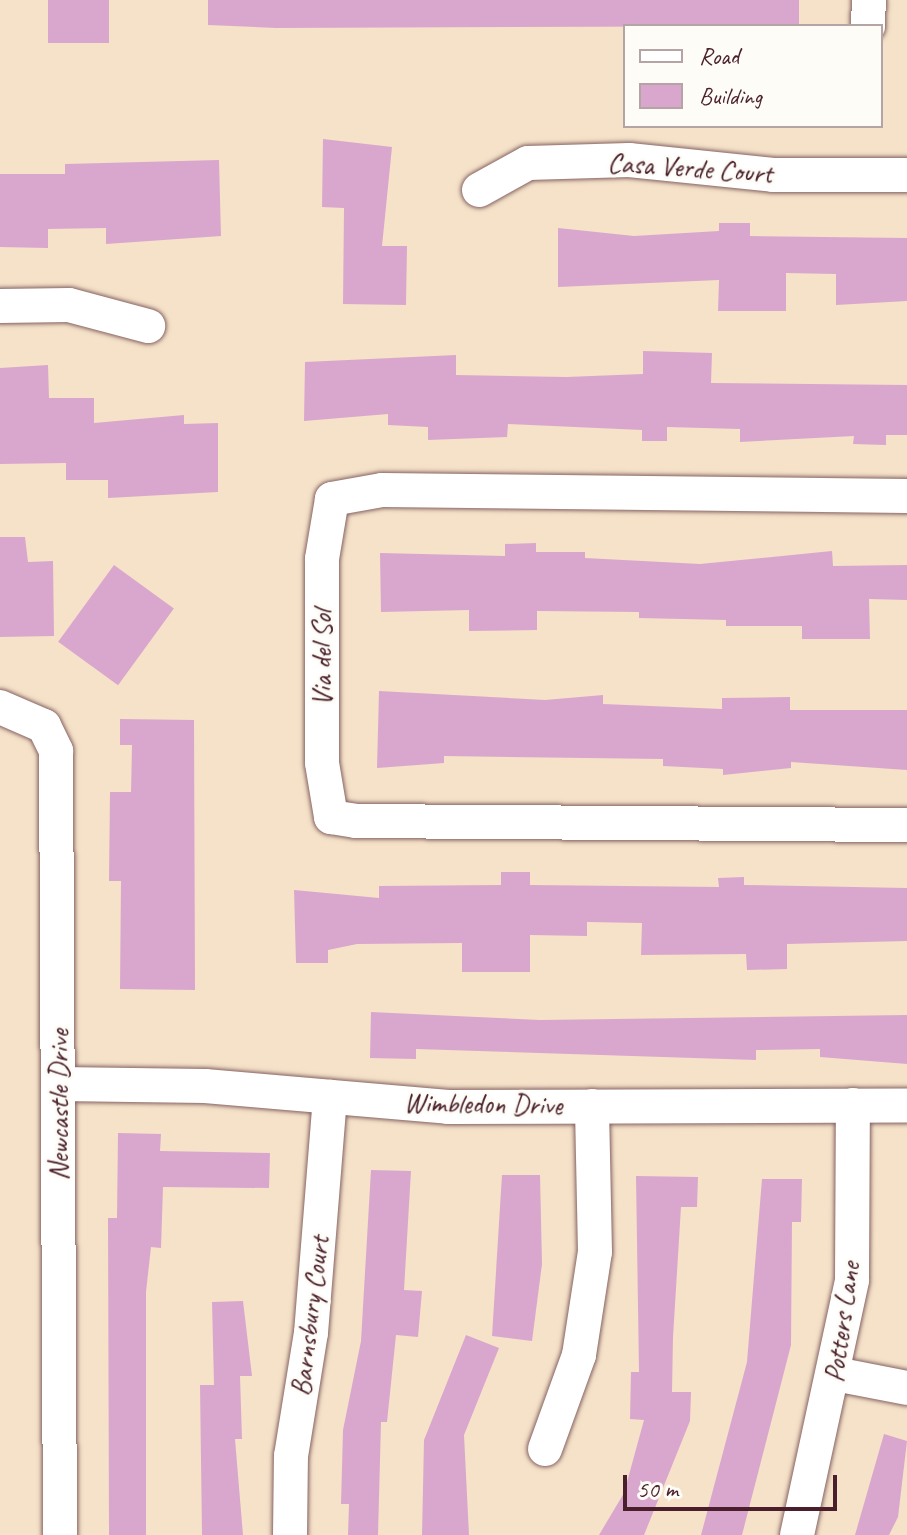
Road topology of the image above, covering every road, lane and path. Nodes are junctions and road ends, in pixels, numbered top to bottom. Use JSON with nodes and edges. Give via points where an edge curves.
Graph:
{"nodes":[{"id":1,"x":869,"y":0,"type":"edge"},
{"id":2,"x":868,"y":24,"type":"edge"},
{"id":3,"x":907,"y":175,"type":"edge"},
{"id":4,"x":479,"y":190,"type":"dead end"},
{"id":5,"x":0,"y":306,"type":"edge"},
{"id":6,"x":148,"y":326,"type":"dead end"},
{"id":7,"x":907,"y":496,"type":"edge"},
{"id":8,"x":0,"y":707,"type":"edge"},
{"id":9,"x":907,"y":825,"type":"edge"},
{"id":10,"x":59,"y":1084,"type":"junction"},
{"id":11,"x":330,"y":1097,"type":"junction"},
{"id":12,"x":853,"y":1105,"type":"junction"},
{"id":13,"x":907,"y":1105,"type":"edge"},
{"id":14,"x":592,"y":1106,"type":"junction"},
{"id":15,"x":835,"y":1374,"type":"junction"},
{"id":16,"x":907,"y":1388,"type":"edge"},
{"id":17,"x":545,"y":1449,"type":"dead end"},
{"id":18,"x":60,"y":1535,"type":"edge"},
{"id":19,"x":290,"y":1535,"type":"edge"},
{"id":20,"x":797,"y":1535,"type":"edge"}],
"edges":[{"from":1,"to":2,"type":"street"},
{"from":3,"to":4,"type":"street","name":"Casa Verde Court","via":[[773,175],[629,160],[528,163]]},
{"from":5,"to":6,"type":"street","via":[[69,305]]},
{"from":7,"to":9,"type":"street","name":"Via del Sol","via":[[382,490],[332,499],[322,559],[322,763],[331,817],[356,821]]},
{"from":8,"to":10,"type":"street","name":"Newcastle Drive","via":[[44,726],[56,751]]},
{"from":10,"to":11,"type":"street","name":"Wimbledon Drive"},
{"from":10,"to":18,"type":"street","name":"Newcastle Drive"},
{"from":11,"to":14,"type":"street","name":"Wimbledon Drive","via":[[448,1107]]},
{"from":11,"to":19,"type":"street","name":"Barnsbury Court","via":[[311,1333],[291,1456]]},
{"from":12,"to":13,"type":"street","name":"Wimbledon Drive"},
{"from":12,"to":14,"type":"street","name":"Wimbledon Drive"},
{"from":12,"to":15,"type":"street","name":"Potters Lane","via":[[852,1280]]},
{"from":14,"to":17,"type":"street","via":[[595,1252],[579,1355]]},
{"from":15,"to":16,"type":"street"},
{"from":15,"to":20,"type":"street","name":"Potters Lane"}]}
